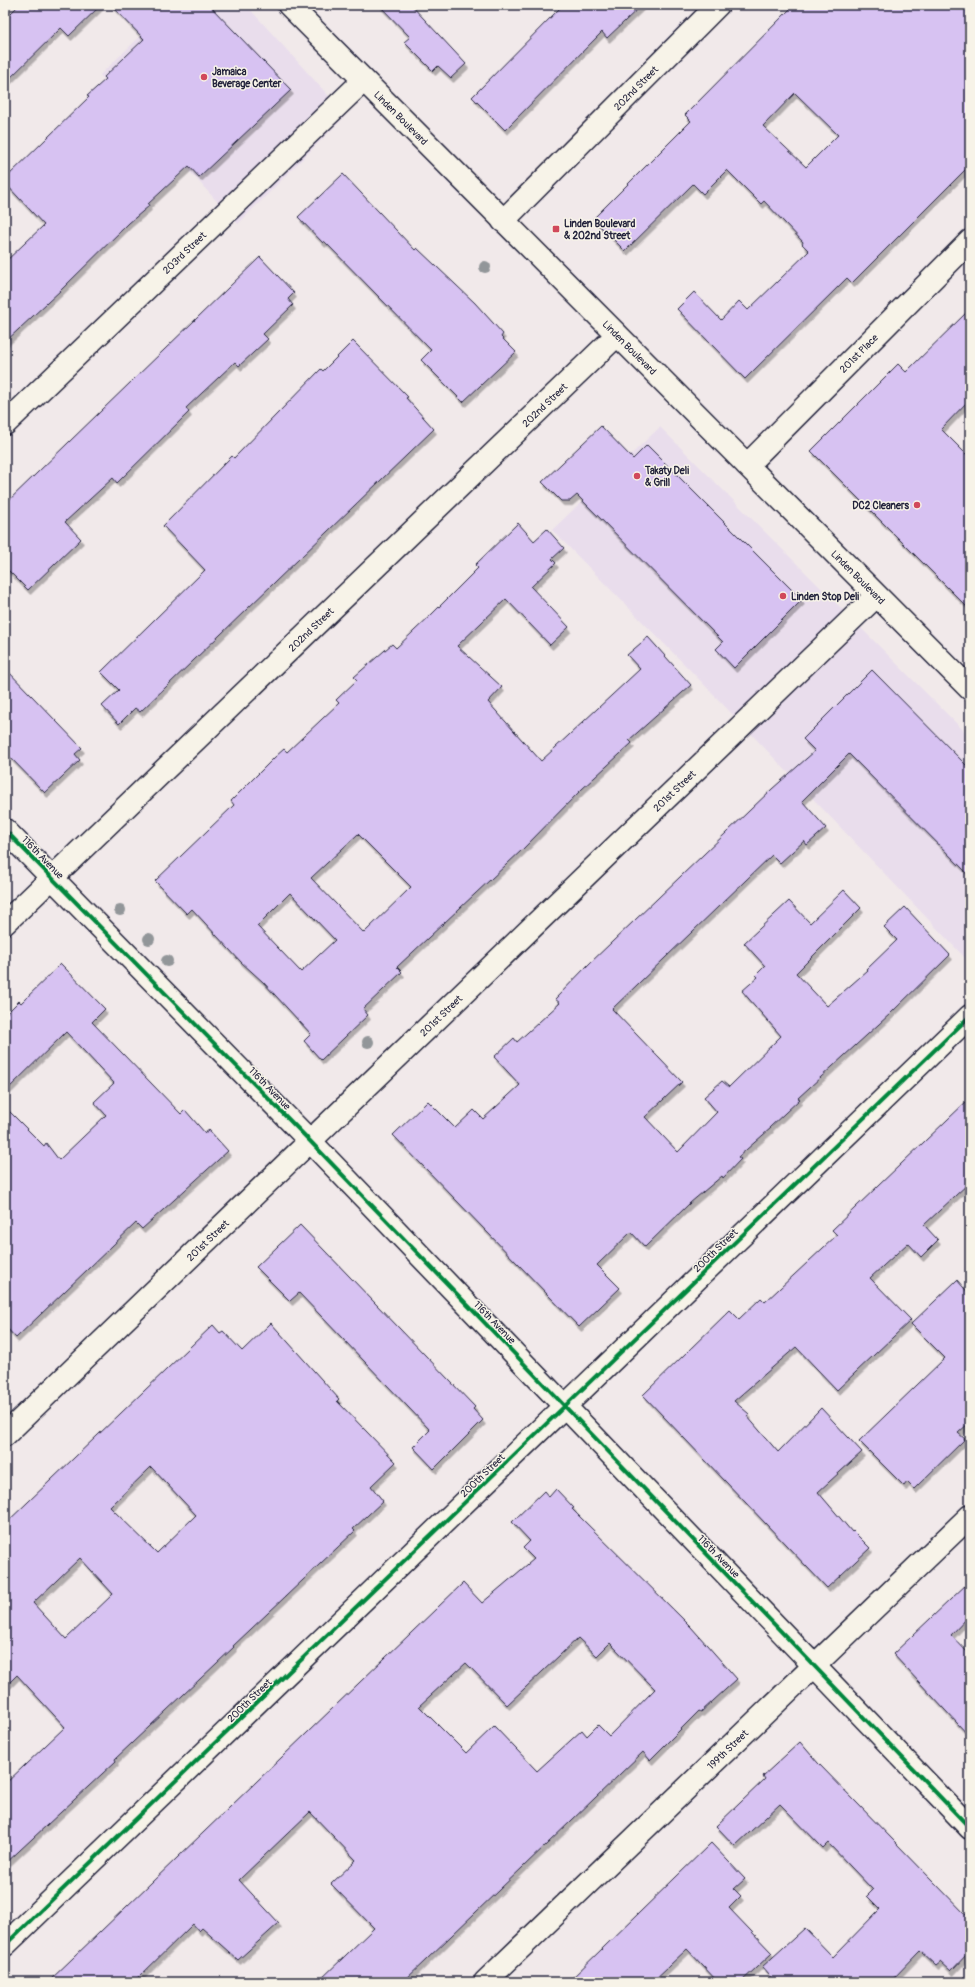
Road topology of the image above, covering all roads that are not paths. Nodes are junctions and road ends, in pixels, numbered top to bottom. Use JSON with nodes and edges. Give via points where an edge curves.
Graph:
{"nodes":[{"id":1,"x":289,"y":5,"type":"edge"},
{"id":2,"x":718,"y":5,"type":"edge"},
{"id":3,"x":364,"y":81,"type":"junction"},
{"id":4,"x":503,"y":221,"type":"junction"},
{"id":5,"x":970,"y":241,"type":"edge"},
{"id":6,"x":617,"y":335,"type":"junction"},
{"id":7,"x":5,"y":424,"type":"edge"},
{"id":8,"x":747,"y":464,"type":"junction"},
{"id":9,"x":876,"y":596,"type":"junction"},
{"id":10,"x":970,"y":689,"type":"edge"},
{"id":11,"x":5,"y":830,"type":"edge"},
{"id":12,"x":52,"y":878,"type":"junction"},
{"id":13,"x":5,"y":923,"type":"edge"},
{"id":14,"x":970,"y":1016,"type":"edge"},
{"id":15,"x":310,"y":1141,"type":"junction"},
{"id":16,"x":565,"y":1407,"type":"junction"},
{"id":17,"x":5,"y":1435,"type":"edge"},
{"id":18,"x":970,"y":1516,"type":"edge"},
{"id":19,"x":814,"y":1666,"type":"junction"},
{"id":20,"x":970,"y":1828,"type":"edge"},
{"id":21,"x":5,"y":1945,"type":"edge"},
{"id":22,"x":485,"y":1982,"type":"edge"}],
"edges":[{"from":1,"to":3,"type":"street","name":"Linden Boulevard"},
{"from":2,"to":4,"type":"street","name":"202nd Street"},
{"from":3,"to":4,"type":"street","name":"Linden Boulevard"},
{"from":3,"to":7,"type":"street","name":"203rd Street"},
{"from":4,"to":6,"type":"street","name":"Linden Boulevard"},
{"from":5,"to":8,"type":"street","name":"201st Place"},
{"from":6,"to":8,"type":"street","name":"Linden Boulevard"},
{"from":6,"to":12,"type":"street","name":"202nd Street"},
{"from":8,"to":9,"type":"street","name":"Linden Boulevard"},
{"from":9,"to":10,"type":"street","name":"Linden Boulevard"},
{"from":9,"to":15,"type":"street","name":"201st Street"},
{"from":11,"to":12,"type":"street","name":"116th Avenue"},
{"from":12,"to":13,"type":"street","name":"202nd Street"},
{"from":12,"to":15,"type":"street","name":"116th Avenue"},
{"from":14,"to":16,"type":"street","name":"200th Street"},
{"from":15,"to":16,"type":"street","name":"116th Avenue"},
{"from":15,"to":17,"type":"street","name":"201st Street"},
{"from":16,"to":19,"type":"street","name":"116th Avenue"},
{"from":16,"to":21,"type":"street","name":"200th Street"},
{"from":18,"to":19,"type":"street","name":"199th Street"},
{"from":19,"to":20,"type":"street","name":"116th Avenue"},
{"from":19,"to":22,"type":"street","name":"199th Street"}]}
